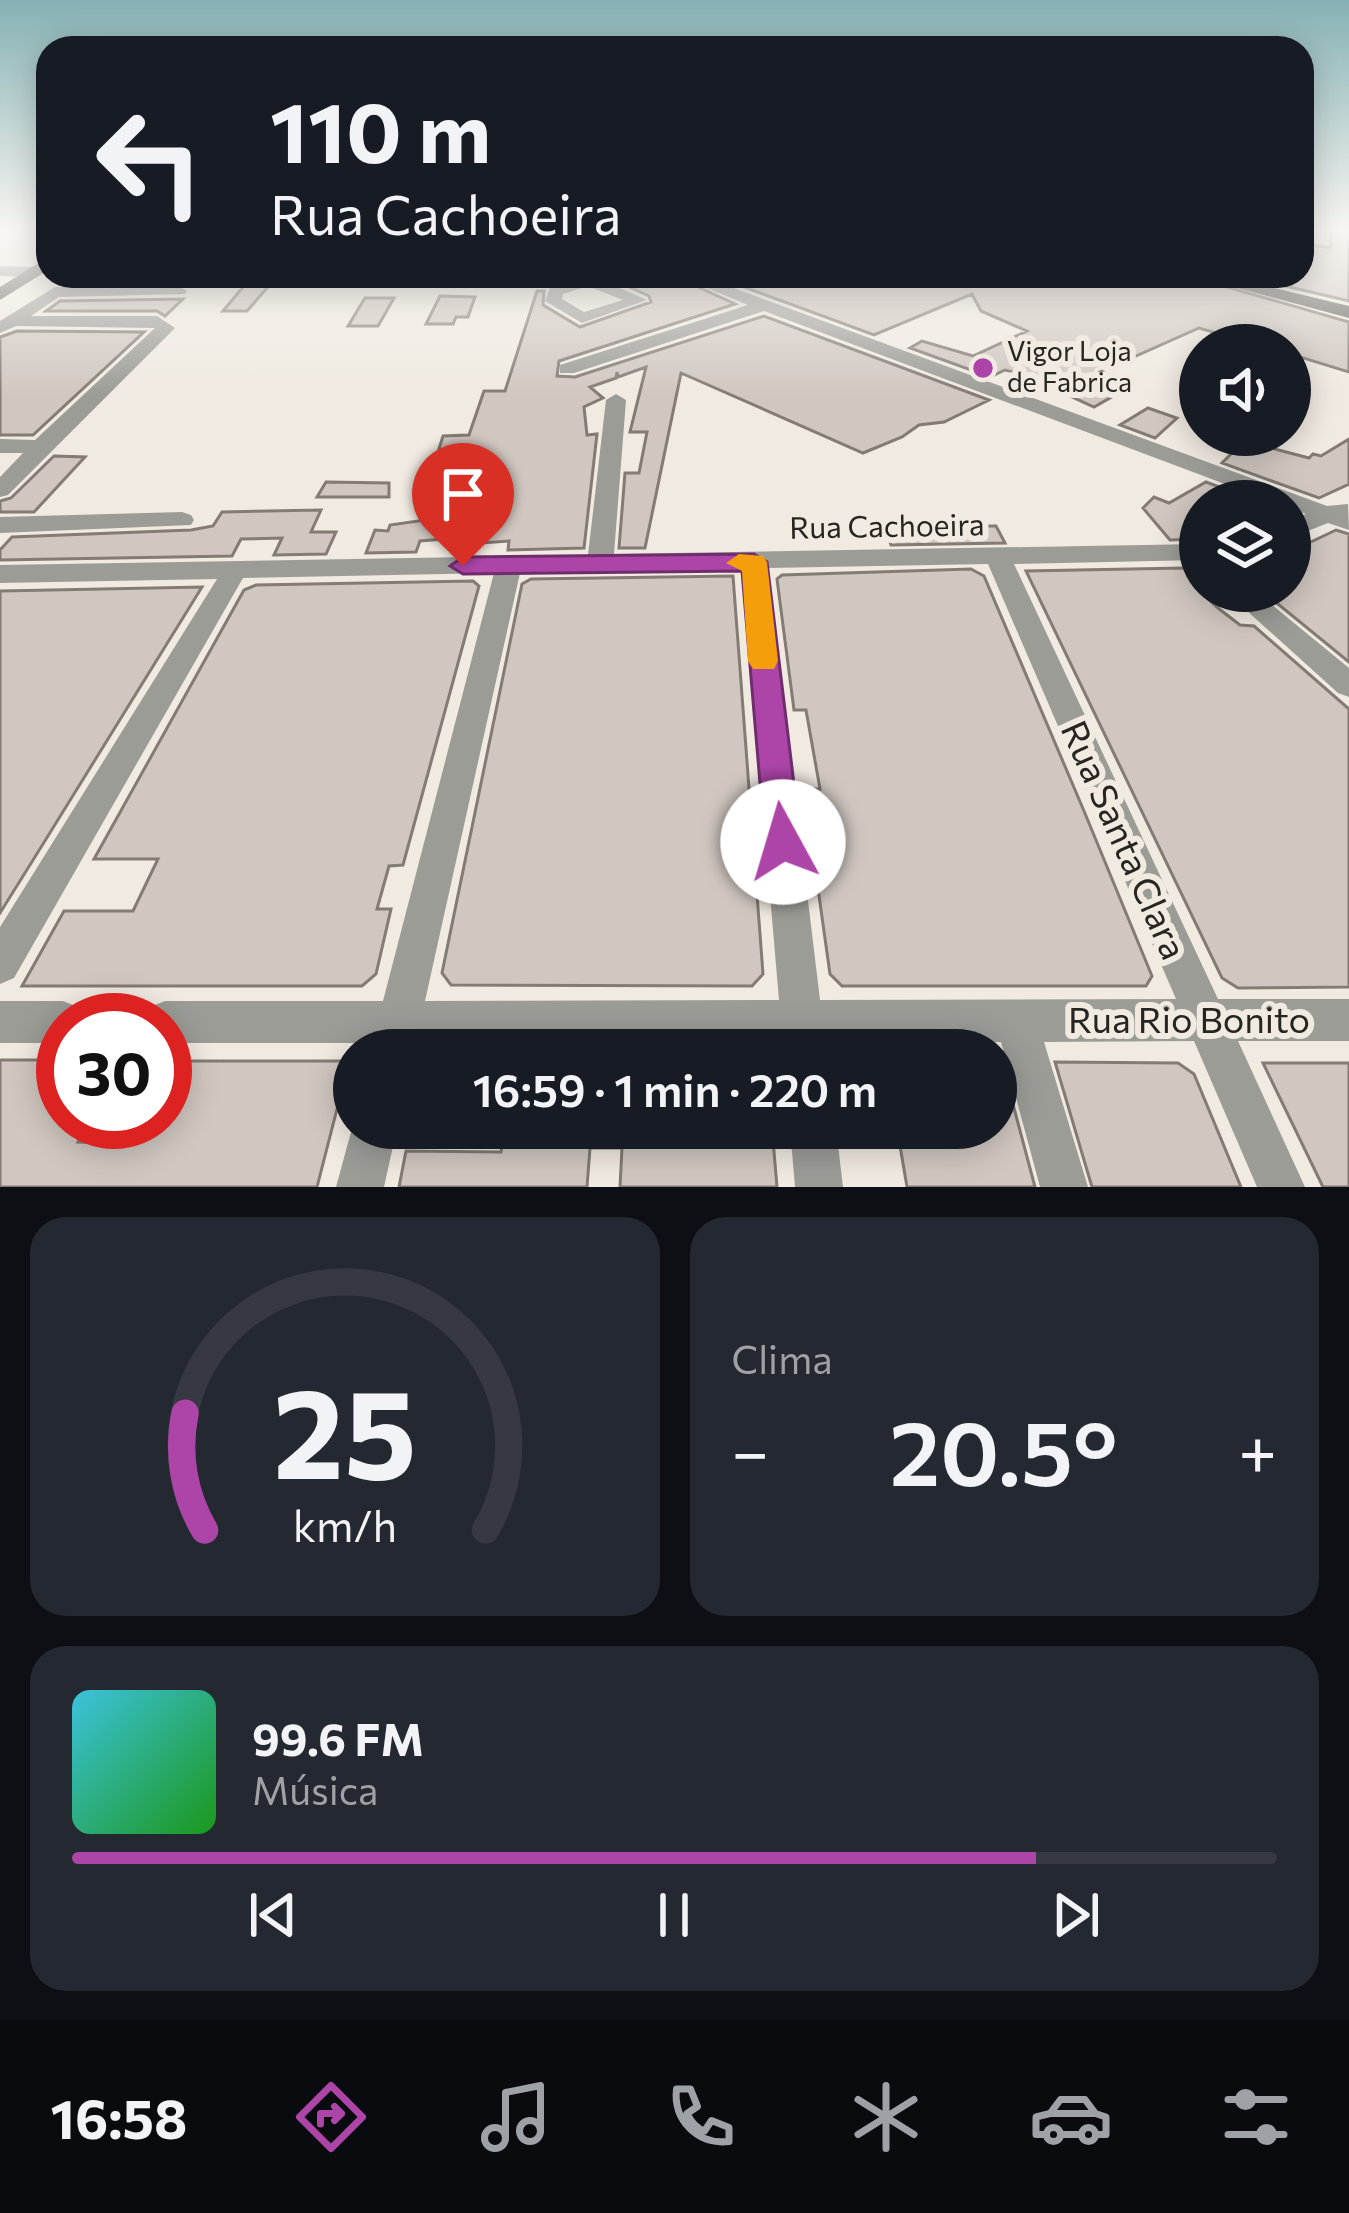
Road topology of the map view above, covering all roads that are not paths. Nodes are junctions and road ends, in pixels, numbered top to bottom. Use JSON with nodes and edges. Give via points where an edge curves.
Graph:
{"nodes":[{"id":1,"x":724,"y":288,"type":"edge"},
{"id":2,"x":1251,"y":288,"type":"edge"},
{"id":3,"x":179,"y":291,"type":"dead end"},
{"id":4,"x":763,"y":300,"type":"junction"},
{"id":5,"x":1349,"y":312,"type":"edge"},
{"id":6,"x":6,"y":324,"type":"edge"},
{"id":7,"x":566,"y":369,"type":"dead end"},
{"id":8,"x":616,"y":400,"type":"dead end"},
{"id":9,"x":0,"y":446,"type":"edge"},
{"id":10,"x":41,"y":447,"type":"junction"},
{"id":11,"x":0,"y":490,"type":"edge"},
{"id":12,"x":1343,"y":513,"type":"edge"},
{"id":13,"x":182,"y":520,"type":"dead end"},
{"id":14,"x":1311,"y":523,"type":"edge"},
{"id":15,"x":0,"y":525,"type":"edge"},
{"id":16,"x":1179,"y":554,"type":"edge"},
{"id":17,"x":998,"y":558,"type":"junction"},
{"id":18,"x":754,"y":562,"type":"junction"},
{"id":19,"x":600,"y":564,"type":"junction"},
{"id":20,"x":508,"y":565,"type":"junction"},
{"id":21,"x":235,"y":570,"type":"junction"},
{"id":22,"x":0,"y":574,"type":"edge"},
{"id":23,"x":1263,"y":612,"type":"edge"},
{"id":24,"x":1349,"y":685,"type":"edge"},
{"id":25,"x":0,"y":964,"type":"edge"},
{"id":26,"x":1016,"y":1019,"type":"junction"},
{"id":27,"x":1349,"y":1019,"type":"edge"},
{"id":28,"x":0,"y":1022,"type":"edge"},
{"id":29,"x":36,"y":1022,"type":"edge"},
{"id":30,"x":1207,"y":1023,"type":"junction"},
{"id":31,"x":192,"y":1024,"type":"edge"},
{"id":32,"x":398,"y":1029,"type":"edge"},
{"id":33,"x":802,"y":1029,"type":"edge"},
{"id":34,"x":891,"y":1029,"type":"edge"},
{"id":35,"x":333,"y":1032,"type":"edge"},
{"id":36,"x":369,"y":1149,"type":"edge"},
{"id":37,"x":815,"y":1149,"type":"edge"},
{"id":38,"x":360,"y":1187,"type":"edge"},
{"id":39,"x":819,"y":1187,"type":"edge"},
{"id":40,"x":1064,"y":1187,"type":"edge"},
{"id":41,"x":1281,"y":1187,"type":"edge"}],
"edges":[{"from":1,"to":4,"type":"street"},
{"from":2,"to":5,"type":"main road"},
{"from":3,"to":6,"type":"street","via":[[55,292]]},
{"from":4,"to":7,"type":"street"},
{"from":4,"to":12,"type":"street"},
{"from":6,"to":10,"type":"street","via":[[157,321],[166,328]]},
{"from":8,"to":19,"type":"street"},
{"from":9,"to":10,"type":"street"},
{"from":10,"to":11,"type":"street"},
{"from":12,"to":14,"type":"street"},
{"from":13,"to":15,"type":"street"},
{"from":16,"to":17,"type":"street","name":"Rua Cachoeira"},
{"from":17,"to":18,"type":"street","name":"Rua Cachoeira"},
{"from":17,"to":30,"type":"street","name":"Rua Santa Clara"},
{"from":18,"to":19,"type":"street","name":"Rua Cachoeira"},
{"from":18,"to":33,"type":"street"},
{"from":19,"to":20,"type":"street","name":"Rua Cachoeira"},
{"from":20,"to":21,"type":"street","name":"Rua Cachoeira"},
{"from":20,"to":32,"type":"street"},
{"from":21,"to":22,"type":"street","name":"Rua Cachoeira"},
{"from":21,"to":25,"type":"street"},
{"from":23,"to":24,"type":"street"},
{"from":26,"to":30,"type":"street","name":"Rua Rio Bonito"},
{"from":26,"to":34,"type":"street","name":"Rua Rio Bonito"},
{"from":26,"to":40,"type":"street"},
{"from":27,"to":30,"type":"street","name":"Rua Rio Bonito"},
{"from":28,"to":29,"type":"street"},
{"from":30,"to":41,"type":"street","name":"Rua Santa Clara"},
{"from":31,"to":35,"type":"street","name":"Rua Rio Bonito"},
{"from":36,"to":38,"type":"street"},
{"from":37,"to":39,"type":"street"}]}
